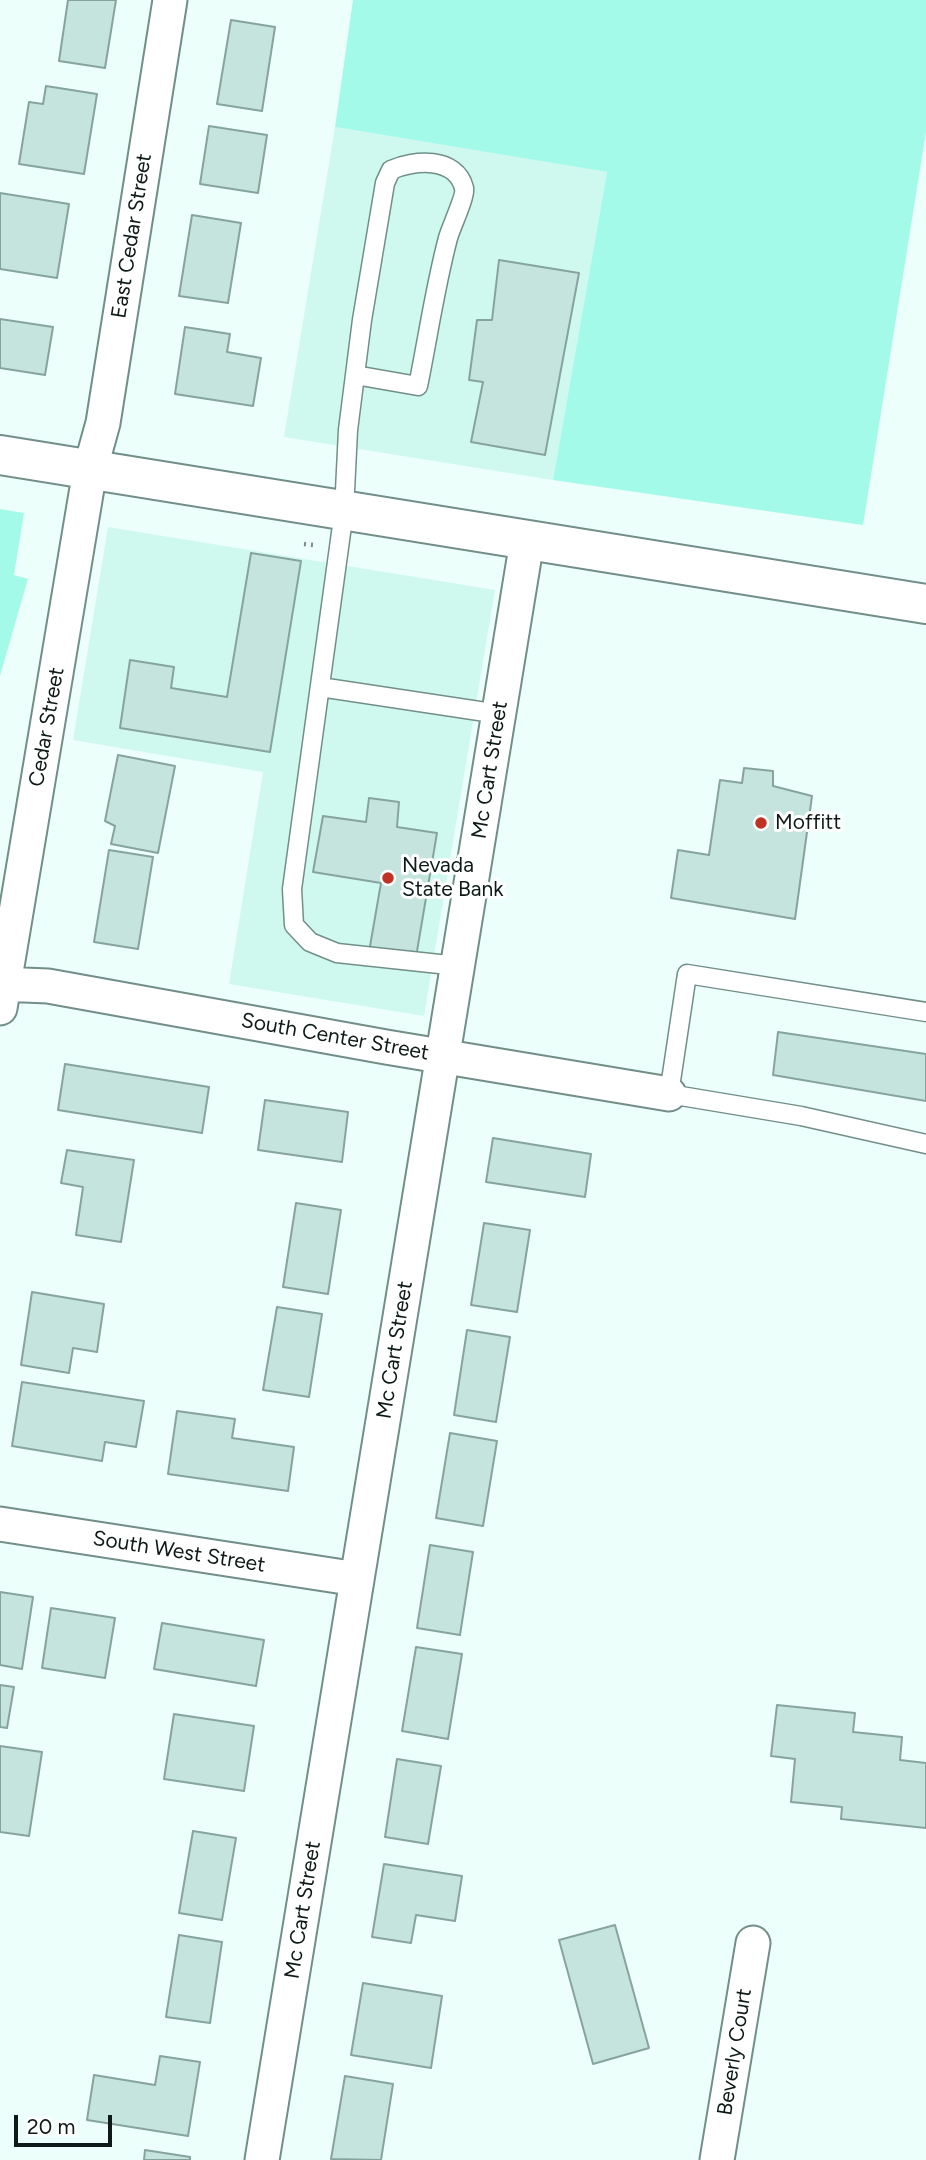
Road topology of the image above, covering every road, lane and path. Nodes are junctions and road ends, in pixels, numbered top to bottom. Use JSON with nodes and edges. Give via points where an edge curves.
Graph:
{"nodes":[{"id":1,"x":170,"y":0,"type":"edge"},
{"id":2,"x":355,"y":375,"type":"junction"},
{"id":3,"x":0,"y":455,"type":"edge"},
{"id":4,"x":90,"y":470,"type":"junction"},
{"id":5,"x":344,"y":511,"type":"junction"},
{"id":6,"x":527,"y":541,"type":"junction"},
{"id":7,"x":926,"y":604,"type":"edge"},
{"id":8,"x":320,"y":687,"type":"junction"},
{"id":9,"x":499,"y":714,"type":"junction"},
{"id":10,"x":458,"y":966,"type":"junction"},
{"id":11,"x":1,"y":992,"type":"edge"},
{"id":12,"x":926,"y":1012,"type":"edge"},
{"id":13,"x":443,"y":1056,"type":"junction"},
{"id":14,"x":669,"y":1094,"type":"junction"},
{"id":15,"x":926,"y":1144,"type":"edge"},
{"id":16,"x":0,"y":1524,"type":"edge"},
{"id":17,"x":358,"y":1579,"type":"junction"},
{"id":18,"x":753,"y":1943,"type":"dead end"},
{"id":19,"x":262,"y":2160,"type":"edge"},
{"id":20,"x":717,"y":2160,"type":"edge"}],
"edges":[{"from":1,"to":4,"type":"street","name":"East Cedar Street","via":[[103,423]]},
{"from":2,"to":2,"type":"lane","via":[[385,183],[391,170],[404,164],[438,164],[455,172],[464,188],[463,200],[447,241],[418,386]]},
{"from":2,"to":5,"type":"lane"},
{"from":3,"to":4,"type":"main road"},
{"from":4,"to":5,"type":"main road"},
{"from":4,"to":11,"type":"street","name":"Cedar Street"},
{"from":5,"to":6,"type":"main road"},
{"from":5,"to":8,"type":"lane"},
{"from":6,"to":7,"type":"main road"},
{"from":6,"to":9,"type":"street","name":"Mc Cart Street"},
{"from":8,"to":9,"type":"lane"},
{"from":8,"to":10,"type":"lane","via":[[292,889],[294,925],[310,942],[337,953]]},
{"from":9,"to":10,"type":"street","name":"Mc Cart Street"},
{"from":10,"to":13,"type":"street","name":"Mc Cart Street"},
{"from":11,"to":13,"type":"street","name":"South Center Street","via":[[48,986]]},
{"from":12,"to":14,"type":"lane","via":[[687,974]]},
{"from":13,"to":14,"type":"street","name":"South Center Street"},
{"from":13,"to":17,"type":"street","name":"Mc Cart Street"},
{"from":14,"to":15,"type":"lane","via":[[801,1116]]},
{"from":16,"to":17,"type":"street","name":"South West Street"},
{"from":17,"to":19,"type":"street","name":"Mc Cart Street"},
{"from":18,"to":20,"type":"street","name":"Beverly Court"}]}
